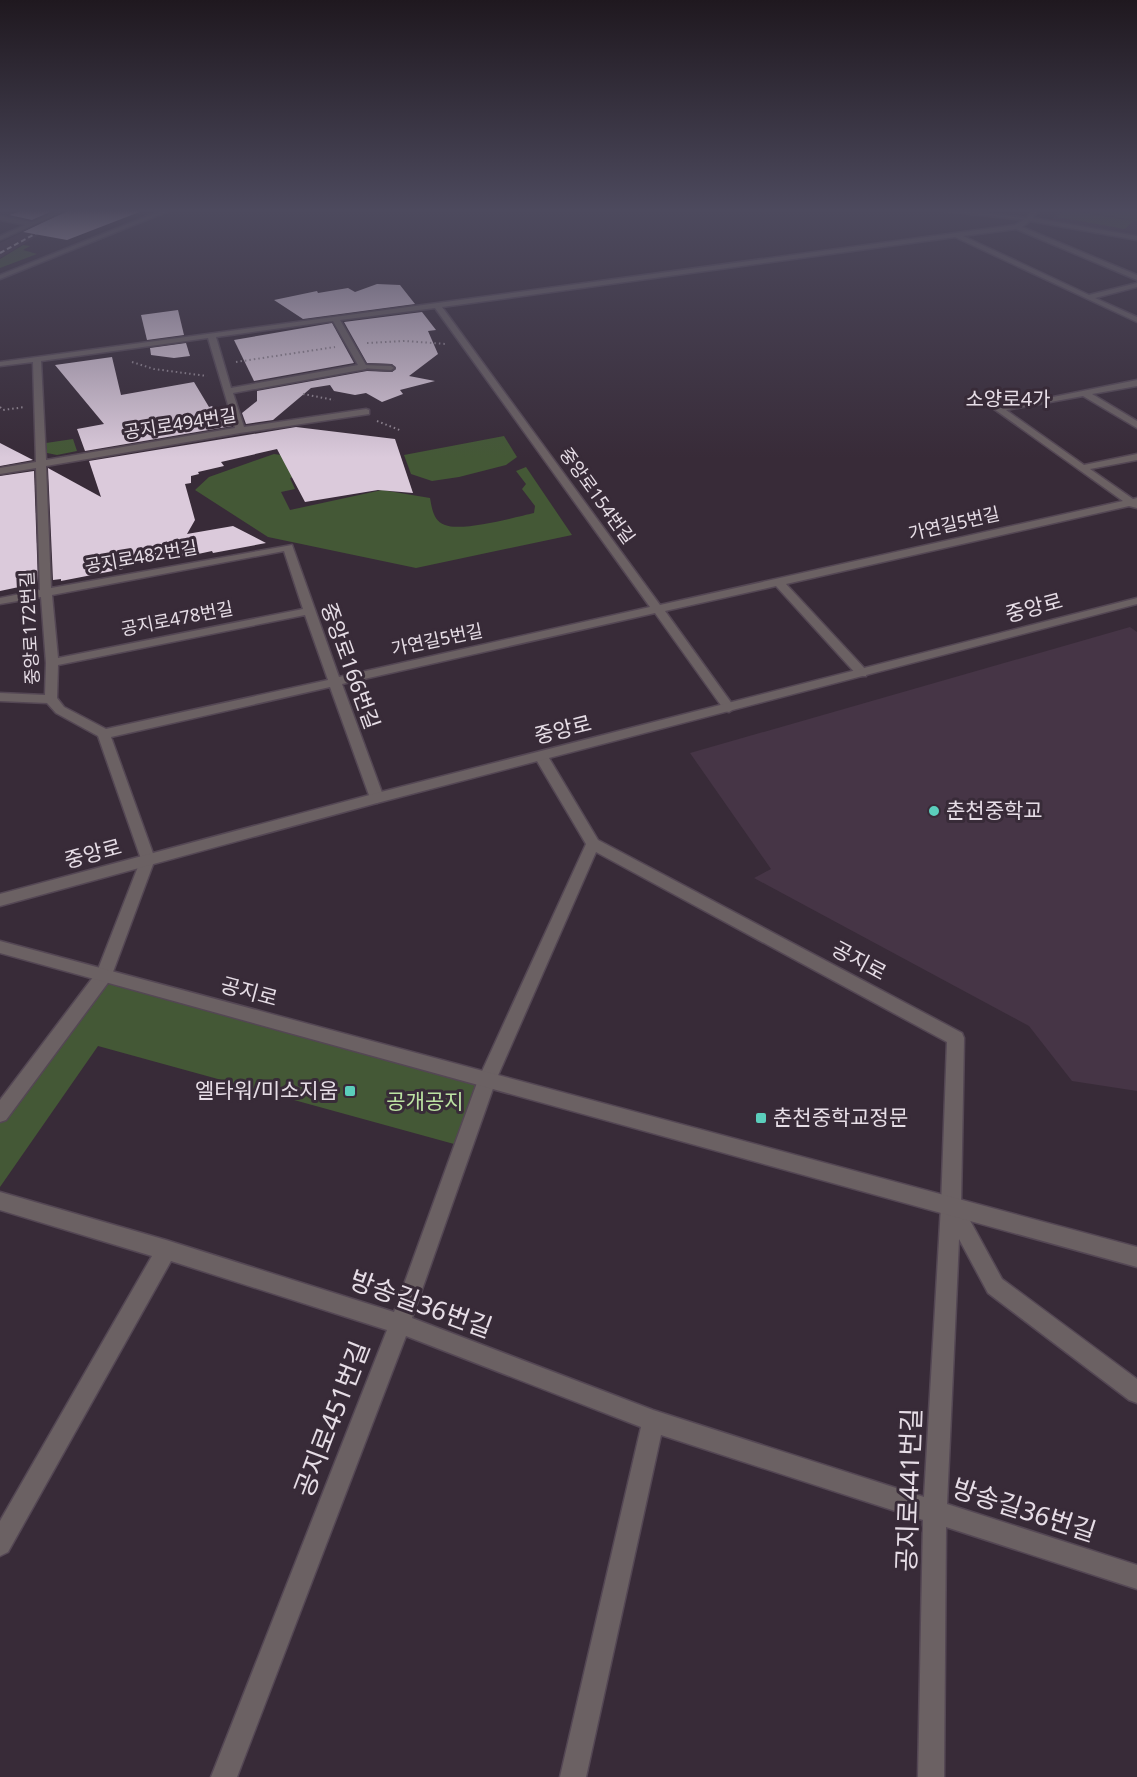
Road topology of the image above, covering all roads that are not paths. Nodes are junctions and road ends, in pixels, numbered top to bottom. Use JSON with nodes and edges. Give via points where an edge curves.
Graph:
{"nodes":[{"id":1,"x":521,"y":293,"type":"edge"},
{"id":2,"x":1081,"y":293,"type":"edge"},
{"id":3,"x":1106,"y":293,"type":"edge"},
{"id":4,"x":1090,"y":297,"type":"junction"},
{"id":5,"x":436,"y":304,"type":"junction"},
{"id":6,"x":335,"y":318,"type":"junction"},
{"id":7,"x":1137,"y":320,"type":"edge"},
{"id":8,"x":211,"y":335,"type":"junction"},
{"id":9,"x":38,"y":359,"type":"junction"},
{"id":10,"x":0,"y":364,"type":"edge"},
{"id":11,"x":363,"y":367,"type":"junction"},
{"id":12,"x":391,"y":368,"type":"dead end"},
{"id":13,"x":1137,"y":383,"type":"edge"},
{"id":14,"x":228,"y":391,"type":"junction"},
{"id":15,"x":1084,"y":393,"type":"junction"},
{"id":16,"x":366,"y":412,"type":"dead end"},
{"id":17,"x":1137,"y":425,"type":"edge"},
{"id":18,"x":240,"y":430,"type":"junction"},
{"id":19,"x":1137,"y":457,"type":"edge"},
{"id":20,"x":40,"y":464,"type":"junction"},
{"id":21,"x":1081,"y":468,"type":"junction"},
{"id":22,"x":0,"y":471,"type":"edge"},
{"id":23,"x":1135,"y":503,"type":"edge"},
{"id":24,"x":288,"y":547,"type":"joint"},
{"id":25,"x":779,"y":582,"type":"junction"},
{"id":26,"x":46,"y":591,"type":"junction"},
{"id":27,"x":0,"y":601,"type":"edge"},
{"id":28,"x":1135,"y":604,"type":"edge"},
{"id":29,"x":657,"y":610,"type":"junction"},
{"id":30,"x":309,"y":611,"type":"junction"},
{"id":31,"x":52,"y":663,"type":"junction"},
{"id":32,"x":862,"y":673,"type":"junction"},
{"id":33,"x":334,"y":681,"type":"junction"},
{"id":34,"x":0,"y":697,"type":"edge"},
{"id":35,"x":51,"y":699,"type":"junction"},
{"id":36,"x":729,"y":708,"type":"junction"},
{"id":37,"x":104,"y":734,"type":"junction"},
{"id":38,"x":541,"y":756,"type":"junction"},
{"id":39,"x":377,"y":798,"type":"junction"},
{"id":40,"x":593,"y":844,"type":"junction"},
{"id":41,"x":148,"y":859,"type":"junction"},
{"id":42,"x":0,"y":900,"type":"edge"},
{"id":43,"x":0,"y":947,"type":"edge"},
{"id":44,"x":104,"y":975,"type":"junction"},
{"id":45,"x":487,"y":1080,"type":"junction"},
{"id":46,"x":0,"y":1114,"type":"edge"},
{"id":47,"x":0,"y":1202,"type":"edge"},
{"id":48,"x":951,"y":1206,"type":"junction"},
{"id":49,"x":166,"y":1251,"type":"junction"},
{"id":50,"x":1137,"y":1257,"type":"edge"},
{"id":51,"x":400,"y":1324,"type":"junction"},
{"id":52,"x":1137,"y":1392,"type":"edge"},
{"id":53,"x":653,"y":1422,"type":"junction"},
{"id":54,"x":935,"y":1511,"type":"junction"},
{"id":55,"x":0,"y":1544,"type":"edge"},
{"id":56,"x":1137,"y":1578,"type":"edge"},
{"id":57,"x":224,"y":1777,"type":"edge"},
{"id":58,"x":573,"y":1777,"type":"edge"},
{"id":59,"x":931,"y":1777,"type":"edge"}],
"edges":[{"from":1,"to":5,"type":"street"},
{"from":2,"to":4,"type":"street"},
{"from":3,"to":4,"type":"street"},
{"from":4,"to":7,"type":"street"},
{"from":5,"to":6,"type":"street"},
{"from":5,"to":29,"type":"street","name":"중앙로154번길"},
{"from":6,"to":8,"type":"street"},
{"from":6,"to":11,"type":"street"},
{"from":8,"to":9,"type":"street"},
{"from":8,"to":14,"type":"street"},
{"from":9,"to":10,"type":"street"},
{"from":9,"to":20,"type":"street","name":"중앙로172번길"},
{"from":11,"to":12,"type":"lane"},
{"from":11,"to":14,"type":"street"},
{"from":13,"to":15,"type":"street"},
{"from":14,"to":18,"type":"street"},
{"from":15,"to":17,"type":"street"},
{"from":15,"to":21,"type":"street","via":[[998,409]]},
{"from":16,"to":18,"type":"street","name":"공지로494번길"},
{"from":18,"to":20,"type":"street","name":"공지로494번길"},
{"from":19,"to":21,"type":"street"},
{"from":20,"to":22,"type":"street","name":"공지로494번길"},
{"from":20,"to":26,"type":"street","name":"중앙로172번길"},
{"from":21,"to":23,"type":"street"},
{"from":23,"to":25,"type":"street","name":"가연길5번길"},
{"from":24,"to":26,"type":"street","name":"공지로482번길"},
{"from":24,"to":30,"type":"street","name":"중앙로166번길"},
{"from":25,"to":29,"type":"street","name":"가연길5번길"},
{"from":25,"to":32,"type":"street"},
{"from":26,"to":27,"type":"street","name":"공지로482번길"},
{"from":26,"to":31,"type":"street","name":"중앙로172번길"},
{"from":28,"to":32,"type":"street","name":"중앙로"},
{"from":29,"to":33,"type":"street","name":"가연길5번길"},
{"from":29,"to":36,"type":"street","name":"중앙로154번길"},
{"from":30,"to":31,"type":"street","name":"공지로478번길"},
{"from":30,"to":33,"type":"street","name":"중앙로166번길"},
{"from":31,"to":35,"type":"street","name":"중앙로172번길"},
{"from":32,"to":36,"type":"street","name":"중앙로"},
{"from":33,"to":37,"type":"street","name":"가연길5번길"},
{"from":33,"to":39,"type":"street","name":"중앙로166번길"},
{"from":34,"to":35,"type":"street"},
{"from":35,"to":37,"type":"street","name":"중앙로172번길","via":[[60,711]]},
{"from":36,"to":38,"type":"street","name":"중앙로"},
{"from":37,"to":41,"type":"street"},
{"from":38,"to":39,"type":"street","name":"중앙로"},
{"from":38,"to":40,"type":"street"},
{"from":39,"to":41,"type":"street","name":"중앙로"},
{"from":40,"to":45,"type":"street"},
{"from":40,"to":48,"type":"street","name":"공지로","via":[[956,1038]]},
{"from":41,"to":42,"type":"street","name":"중앙로"},
{"from":41,"to":44,"type":"street"},
{"from":43,"to":44,"type":"street","name":"공지로"},
{"from":44,"to":45,"type":"street","name":"공지로"},
{"from":44,"to":46,"type":"street"},
{"from":45,"to":48,"type":"street","name":"공지로"},
{"from":45,"to":51,"type":"street","name":"공지로451번길"},
{"from":47,"to":49,"type":"street","name":"방송길36번길"},
{"from":48,"to":50,"type":"street","name":"공지로"},
{"from":48,"to":52,"type":"street","via":[[995,1286]]},
{"from":48,"to":54,"type":"street","name":"공지로441번길"},
{"from":49,"to":51,"type":"street","name":"방송길36번길"},
{"from":49,"to":55,"type":"street"},
{"from":51,"to":53,"type":"street","name":"방송길36번길"},
{"from":51,"to":57,"type":"street","name":"공지로451번길"},
{"from":53,"to":54,"type":"street","name":"방송길36번길"},
{"from":53,"to":58,"type":"street"},
{"from":54,"to":56,"type":"street","name":"방송길36번길"},
{"from":54,"to":59,"type":"street","name":"공지로441번길"}]}
